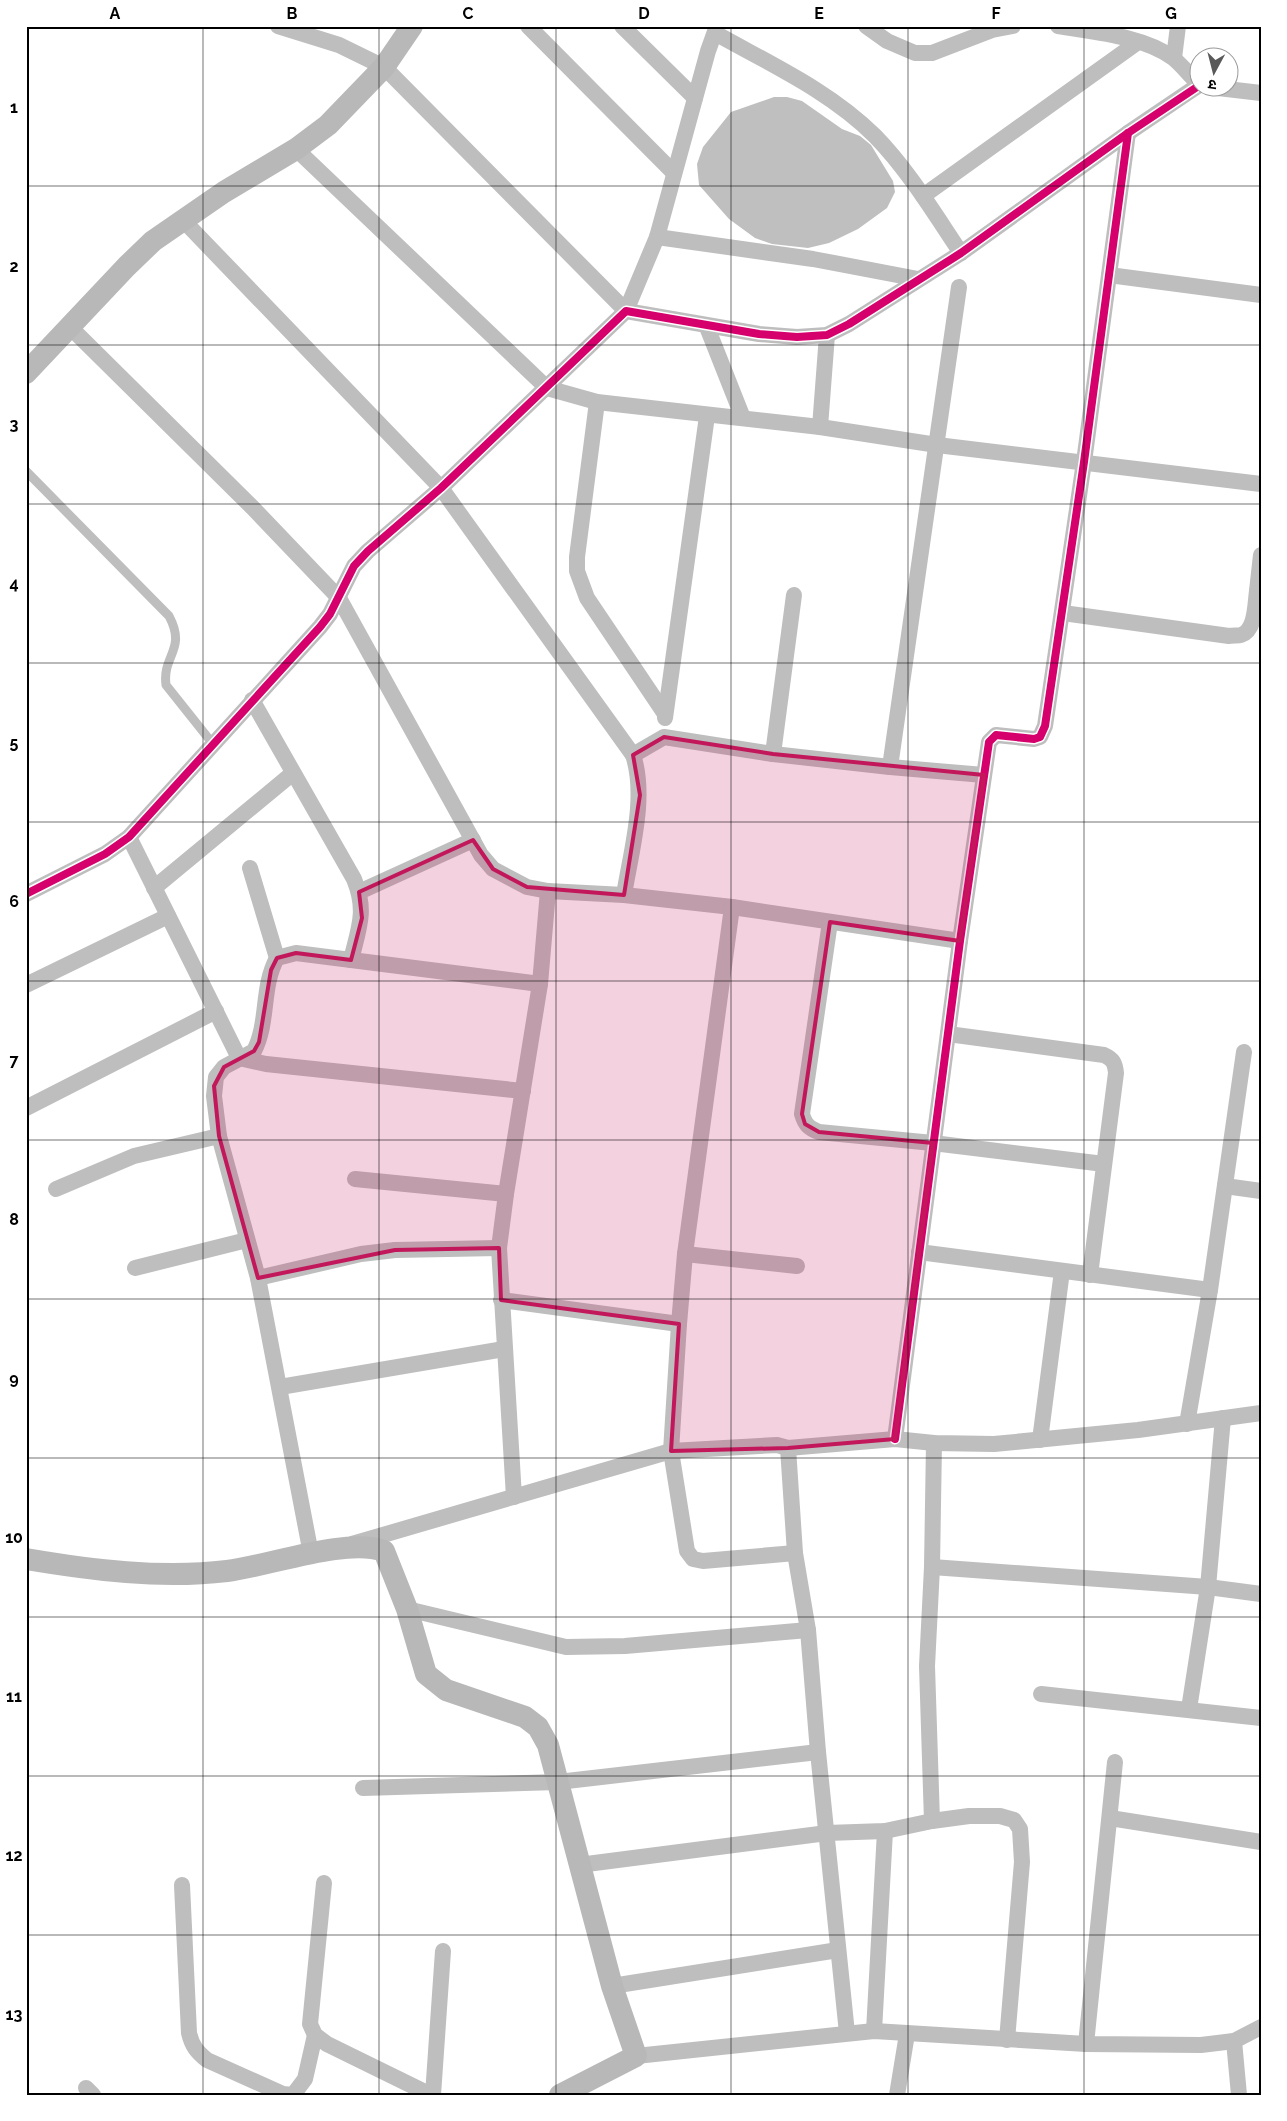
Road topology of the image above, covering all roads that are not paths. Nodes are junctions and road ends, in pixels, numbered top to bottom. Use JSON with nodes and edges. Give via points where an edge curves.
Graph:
{"nodes":[{"id":1,"x":278,"y":26,"type":"edge"},
{"id":2,"x":412,"y":26,"type":"edge"},
{"id":3,"x":528,"y":26,"type":"edge"},
{"id":4,"x":622,"y":26,"type":"edge"},
{"id":5,"x":866,"y":26,"type":"edge"},
{"id":6,"x":1013,"y":26,"type":"edge"},
{"id":7,"x":1058,"y":26,"type":"edge"},
{"id":8,"x":1178,"y":26,"type":"edge"},
{"id":9,"x":716,"y":30,"type":"edge"},
{"id":10,"x":976,"y":31,"type":"edge"},
{"id":11,"x":1138,"y":42,"type":"junction"},
{"id":12,"x":1174,"y":58,"type":"junction"},
{"id":13,"x":384,"y":67,"type":"junction"},
{"id":14,"x":1190,"y":75,"type":"edge"},
{"id":15,"x":1190,"y":91,"type":"edge"},
{"id":16,"x":1240,"y":91,"type":"edge"},
{"id":17,"x":1261,"y":93,"type":"edge"},
{"id":18,"x":695,"y":98,"type":"junction"},
{"id":19,"x":1128,"y":133,"type":"junction"},
{"id":20,"x":296,"y":149,"type":"junction"},
{"id":21,"x":674,"y":173,"type":"junction"},
{"id":22,"x":923,"y":196,"type":"junction"},
{"id":23,"x":182,"y":219,"type":"junction"},
{"id":24,"x":656,"y":237,"type":"junction"},
{"id":25,"x":960,"y":253,"type":"junction"},
{"id":26,"x":1109,"y":275,"type":"junction"},
{"id":27,"x":918,"y":280,"type":"junction"},
{"id":28,"x":959,"y":287,"type":"dead end"},
{"id":29,"x":1261,"y":295,"type":"edge"},
{"id":30,"x":626,"y":311,"type":"junction"},
{"id":31,"x":69,"y":326,"type":"junction"},
{"id":32,"x":707,"y":327,"type":"junction"},
{"id":33,"x":827,"y":335,"type":"junction"},
{"id":34,"x":26,"y":373,"type":"edge"},
{"id":35,"x":546,"y":388,"type":"junction"},
{"id":36,"x":597,"y":402,"type":"junction"},
{"id":37,"x":707,"y":416,"type":"junction"},
{"id":38,"x":743,"y":418,"type":"junction"},
{"id":39,"x":820,"y":427,"type":"junction"},
{"id":40,"x":937,"y":445,"type":"junction"},
{"id":41,"x":1084,"y":462,"type":"junction"},
{"id":42,"x":26,"y":472,"type":"edge"},
{"id":43,"x":1261,"y":484,"type":"edge"},
{"id":44,"x":441,"y":488,"type":"junction"},
{"id":45,"x":1261,"y":555,"type":"edge"},
{"id":46,"x":1259,"y":592,"type":"edge"},
{"id":47,"x":794,"y":595,"type":"dead end"},
{"id":48,"x":339,"y":598,"type":"junction"},
{"id":49,"x":1063,"y":613,"type":"junction"},
{"id":50,"x":252,"y":700,"type":"junction"},
{"id":51,"x":665,"y":714,"type":"junction"},
{"id":52,"x":664,"y":737,"type":"junction"},
{"id":53,"x":213,"y":744,"type":"junction"},
{"id":54,"x":773,"y":754,"type":"junction"},
{"id":55,"x":633,"y":755,"type":"junction"},
{"id":56,"x":890,"y":767,"type":"junction"},
{"id":57,"x":293,"y":773,"type":"junction"},
{"id":58,"x":984,"y":774,"type":"junction"},
{"id":59,"x":129,"y":837,"type":"junction"},
{"id":60,"x":473,"y":840,"type":"junction"},
{"id":61,"x":250,"y":868,"type":"dead end"},
{"id":62,"x":154,"y":888,"type":"junction"},
{"id":63,"x":548,"y":891,"type":"junction"},
{"id":64,"x":360,"y":892,"type":"junction"},
{"id":65,"x":26,"y":894,"type":"edge"},
{"id":66,"x":624,"y":895,"type":"junction"},
{"id":67,"x":732,"y":907,"type":"junction"},
{"id":68,"x":168,"y":916,"type":"junction"},
{"id":69,"x":830,"y":922,"type":"junction"},
{"id":70,"x":960,"y":941,"type":"junction"},
{"id":71,"x":277,"y":958,"type":"junction"},
{"id":72,"x":352,"y":960,"type":"junction"},
{"id":73,"x":540,"y":984,"type":"junction"},
{"id":74,"x":26,"y":985,"type":"edge"},
{"id":75,"x":216,"y":1011,"type":"junction"},
{"id":76,"x":948,"y":1034,"type":"junction"},
{"id":77,"x":1244,"y":1052,"type":"dead end"},
{"id":78,"x":239,"y":1058,"type":"junction"},
{"id":79,"x":523,"y":1090,"type":"junction"},
{"id":80,"x":26,"y":1108,"type":"edge"},
{"id":81,"x":219,"y":1136,"type":"junction"},
{"id":82,"x":933,"y":1143,"type":"junction"},
{"id":83,"x":1104,"y":1164,"type":"junction"},
{"id":84,"x":355,"y":1179,"type":"dead end"},
{"id":85,"x":1225,"y":1186,"type":"junction"},
{"id":86,"x":56,"y":1188,"type":"dead end"},
{"id":87,"x":1261,"y":1191,"type":"edge"},
{"id":88,"x":506,"y":1194,"type":"junction"},
{"id":89,"x":246,"y":1240,"type":"junction"},
{"id":90,"x":499,"y":1248,"type":"junction"},
{"id":91,"x":920,"y":1252,"type":"junction"},
{"id":92,"x":685,"y":1254,"type":"junction"},
{"id":93,"x":797,"y":1266,"type":"dead end"},
{"id":94,"x":135,"y":1268,"type":"dead end"},
{"id":95,"x":1062,"y":1271,"type":"junction"},
{"id":96,"x":1090,"y":1274,"type":"junction"},
{"id":97,"x":258,"y":1278,"type":"junction"},
{"id":98,"x":1210,"y":1290,"type":"junction"},
{"id":99,"x":501,"y":1300,"type":"junction"},
{"id":100,"x":679,"y":1324,"type":"junction"},
{"id":101,"x":504,"y":1349,"type":"junction"},
{"id":102,"x":280,"y":1387,"type":"junction"},
{"id":103,"x":1261,"y":1413,"type":"edge"},
{"id":104,"x":1224,"y":1418,"type":"junction"},
{"id":105,"x":1187,"y":1424,"type":"junction"},
{"id":106,"x":895,"y":1438,"type":"junction"},
{"id":107,"x":1040,"y":1440,"type":"junction"},
{"id":108,"x":934,"y":1443,"type":"junction"},
{"id":109,"x":788,"y":1448,"type":"junction"},
{"id":110,"x":672,"y":1451,"type":"junction"},
{"id":111,"x":514,"y":1497,"type":"junction"},
{"id":112,"x":333,"y":1549,"type":"junction"},
{"id":113,"x":795,"y":1553,"type":"junction"},
{"id":114,"x":311,"y":1554,"type":"junction"},
{"id":115,"x":26,"y":1559,"type":"edge"},
{"id":116,"x":932,"y":1566,"type":"junction"},
{"id":117,"x":1208,"y":1586,"type":"junction"},
{"id":118,"x":1261,"y":1594,"type":"edge"},
{"id":119,"x":407,"y":1609,"type":"junction"},
{"id":120,"x":808,"y":1630,"type":"junction"},
{"id":121,"x":1041,"y":1694,"type":"dead end"},
{"id":122,"x":1189,"y":1709,"type":"junction"},
{"id":123,"x":1261,"y":1718,"type":"edge"},
{"id":124,"x":818,"y":1752,"type":"junction"},
{"id":125,"x":1115,"y":1762,"type":"dead end"},
{"id":126,"x":558,"y":1782,"type":"junction"},
{"id":127,"x":363,"y":1788,"type":"dead end"},
{"id":128,"x":1110,"y":1818,"type":"junction"},
{"id":129,"x":932,"y":1821,"type":"junction"},
{"id":130,"x":885,"y":1831,"type":"junction"},
{"id":131,"x":827,"y":1833,"type":"junction"},
{"id":132,"x":1261,"y":1842,"type":"edge"},
{"id":133,"x":579,"y":1865,"type":"junction"},
{"id":134,"x":324,"y":1883,"type":"dead end"},
{"id":135,"x":182,"y":1886,"type":"dead end"},
{"id":136,"x":838,"y":1950,"type":"junction"},
{"id":137,"x":444,"y":1951,"type":"dead end"},
{"id":138,"x":612,"y":1986,"type":"junction"},
{"id":139,"x":1261,"y":2027,"type":"edge"},
{"id":140,"x":874,"y":2031,"type":"junction"},
{"id":141,"x":847,"y":2033,"type":"junction"},
{"id":142,"x":907,"y":2034,"type":"junction"},
{"id":143,"x":315,"y":2035,"type":"junction"},
{"id":144,"x":1007,"y":2040,"type":"junction"},
{"id":145,"x":1234,"y":2041,"type":"junction"},
{"id":146,"x":1086,"y":2044,"type":"junction"},
{"id":147,"x":636,"y":2056,"type":"junction"},
{"id":148,"x":292,"y":2095,"type":"edge"},
{"id":149,"x":432,"y":2095,"type":"edge"},
{"id":150,"x":560,"y":2095,"type":"edge"},
{"id":151,"x":897,"y":2095,"type":"edge"},
{"id":152,"x":1239,"y":2095,"type":"edge"}],
"edges":[{"from":1,"to":13,"type":"street","via":[[339,45]]},
{"from":2,"to":13,"type":"street"},
{"from":3,"to":21,"type":"street"},
{"from":4,"to":18,"type":"street"},
{"from":5,"to":10,"type":"street","via":[[887,41],[915,53],[932,53]]},
{"from":6,"to":10,"type":"street"},
{"from":7,"to":11,"type":"street"},
{"from":8,"to":12,"type":"street"},
{"from":9,"to":18,"type":"street"},
{"from":9,"to":22,"type":"street","via":[[843,109],[900,164]]},
{"from":11,"to":12,"type":"street"},
{"from":11,"to":22,"type":"street"},
{"from":12,"to":14,"type":"street"},
{"from":13,"to":20,"type":"street","via":[[328,125]]},
{"from":13,"to":30,"type":"street"},
{"from":15,"to":19,"type":"street"},
{"from":16,"to":17,"type":"street"},
{"from":18,"to":21,"type":"street"},
{"from":19,"to":25,"type":"street"},
{"from":19,"to":26,"type":"street"},
{"from":20,"to":23,"type":"street"},
{"from":20,"to":35,"type":"street"},
{"from":21,"to":24,"type":"street"},
{"from":22,"to":25,"type":"street"},
{"from":23,"to":31,"type":"street","via":[[140,253]]},
{"from":23,"to":44,"type":"street"},
{"from":24,"to":27,"type":"street","via":[[813,258]]},
{"from":24,"to":30,"type":"street"},
{"from":25,"to":27,"type":"street"},
{"from":26,"to":29,"type":"street"},
{"from":26,"to":41,"type":"street"},
{"from":27,"to":33,"type":"street"},
{"from":28,"to":40,"type":"street"},
{"from":30,"to":32,"type":"street"},
{"from":30,"to":35,"type":"street"},
{"from":31,"to":34,"type":"street"},
{"from":31,"to":48,"type":"street"},
{"from":32,"to":33,"type":"street","via":[[797,337]]},
{"from":32,"to":38,"type":"street"},
{"from":33,"to":39,"type":"street"},
{"from":35,"to":36,"type":"street"},
{"from":35,"to":44,"type":"street"},
{"from":36,"to":37,"type":"street"},
{"from":36,"to":51,"type":"street","via":[[577,571],[587,598]]},
{"from":37,"to":38,"type":"street"},
{"from":37,"to":51,"type":"street"},
{"from":38,"to":39,"type":"street"},
{"from":39,"to":40,"type":"street"},
{"from":40,"to":41,"type":"street"},
{"from":40,"to":56,"type":"street"},
{"from":41,"to":43,"type":"street"},
{"from":41,"to":49,"type":"street"},
{"from":42,"to":53,"type":"lane","via":[[169,616],[177,637],[164,675],[166,685]]},
{"from":44,"to":48,"type":"street","via":[[354,566]]},
{"from":44,"to":55,"type":"street"},
{"from":45,"to":46,"type":"street"},
{"from":46,"to":49,"type":"street","via":[[1249,629],[1229,636]]},
{"from":47,"to":54,"type":"street"},
{"from":48,"to":50,"type":"street","via":[[309,640]]},
{"from":48,"to":60,"type":"street"},
{"from":49,"to":58,"type":"street","via":[[1043,733],[1034,738],[992,737]]},
{"from":50,"to":53,"type":"street"},
{"from":50,"to":57,"type":"street"},
{"from":51,"to":52,"type":"street"},
{"from":52,"to":54,"type":"street"},
{"from":52,"to":55,"type":"street"},
{"from":53,"to":59,"type":"street"},
{"from":54,"to":56,"type":"street"},
{"from":55,"to":66,"type":"street","via":[[638,769],[640,795]]},
{"from":56,"to":58,"type":"street"},
{"from":57,"to":62,"type":"street"},
{"from":57,"to":64,"type":"street"},
{"from":58,"to":70,"type":"street"},
{"from":59,"to":62,"type":"street"},
{"from":59,"to":65,"type":"street","via":[[105,854]]},
{"from":60,"to":63,"type":"street","via":[[493,869],[528,887]]},
{"from":60,"to":64,"type":"street"},
{"from":61,"to":71,"type":"street"},
{"from":62,"to":68,"type":"street"},
{"from":63,"to":66,"type":"street"},
{"from":63,"to":73,"type":"street"},
{"from":64,"to":72,"type":"street","via":[[362,918]]},
{"from":66,"to":67,"type":"street"},
{"from":67,"to":69,"type":"street"},
{"from":67,"to":92,"type":"street"},
{"from":68,"to":74,"type":"street"},
{"from":68,"to":75,"type":"street"},
{"from":69,"to":70,"type":"street"},
{"from":69,"to":82,"type":"street","via":[[802,1114],[805,1124],[819,1132]]},
{"from":70,"to":76,"type":"street"},
{"from":71,"to":72,"type":"street","via":[[296,953]]},
{"from":71,"to":78,"type":"street","via":[[270,970],[259,1042],[254,1051]]},
{"from":72,"to":73,"type":"street"},
{"from":73,"to":79,"type":"street"},
{"from":75,"to":78,"type":"street"},
{"from":75,"to":80,"type":"street"},
{"from":76,"to":82,"type":"street"},
{"from":76,"to":83,"type":"street","via":[[1111,1058],[1116,1073]]},
{"from":77,"to":85,"type":"street"},
{"from":78,"to":79,"type":"street","via":[[266,1064]]},
{"from":78,"to":81,"type":"street","via":[[224,1067],[216,1077],[214,1096]]},
{"from":79,"to":88,"type":"street"},
{"from":81,"to":86,"type":"street","via":[[134,1156]]},
{"from":81,"to":89,"type":"street"},
{"from":82,"to":83,"type":"street"},
{"from":82,"to":91,"type":"street"},
{"from":83,"to":96,"type":"street"},
{"from":84,"to":88,"type":"street"},
{"from":85,"to":87,"type":"street"},
{"from":85,"to":98,"type":"street"},
{"from":88,"to":90,"type":"street"},
{"from":89,"to":94,"type":"street"},
{"from":89,"to":97,"type":"street"},
{"from":90,"to":97,"type":"street","via":[[395,1250],[361,1254]]},
{"from":90,"to":99,"type":"street"},
{"from":91,"to":95,"type":"street"},
{"from":91,"to":106,"type":"street"},
{"from":92,"to":93,"type":"street"},
{"from":92,"to":100,"type":"street"},
{"from":95,"to":96,"type":"street"},
{"from":95,"to":107,"type":"street"},
{"from":96,"to":98,"type":"street"},
{"from":97,"to":102,"type":"street"},
{"from":98,"to":105,"type":"street"},
{"from":99,"to":100,"type":"street"},
{"from":99,"to":101,"type":"street"},
{"from":100,"to":110,"type":"street"},
{"from":101,"to":102,"type":"street"},
{"from":101,"to":111,"type":"street"},
{"from":102,"to":114,"type":"street"},
{"from":103,"to":104,"type":"street"},
{"from":104,"to":105,"type":"street"},
{"from":104,"to":117,"type":"street"},
{"from":105,"to":107,"type":"street"},
{"from":106,"to":108,"type":"street"},
{"from":106,"to":109,"type":"street"},
{"from":107,"to":108,"type":"street","via":[[994,1444]]},
{"from":108,"to":116,"type":"street"},
{"from":109,"to":110,"type":"street","via":[[777,1445]]},
{"from":109,"to":113,"type":"street"},
{"from":110,"to":111,"type":"street"},
{"from":110,"to":113,"type":"street","via":[[687,1551],[693,1559],[703,1561]]},
{"from":111,"to":112,"type":"street"},
{"from":112,"to":114,"type":"street"},
{"from":112,"to":119,"type":"street","via":[[357,1547],[384,1551]]},
{"from":113,"to":120,"type":"street"},
{"from":114,"to":115,"type":"street","via":[[227,1571],[184,1573],[124,1572]]},
{"from":116,"to":117,"type":"street"},
{"from":116,"to":129,"type":"street","via":[[927,1666]]},
{"from":117,"to":118,"type":"street"},
{"from":117,"to":122,"type":"street"},
{"from":119,"to":120,"type":"street","via":[[566,1647],[625,1646]]},
{"from":119,"to":126,"type":"street","via":[[426,1674],[446,1690],[507,1709],[538,1727],[548,1745]]},
{"from":120,"to":124,"type":"street"},
{"from":121,"to":122,"type":"street"},
{"from":122,"to":123,"type":"street"},
{"from":124,"to":126,"type":"street"},
{"from":124,"to":131,"type":"street"},
{"from":125,"to":128,"type":"street"},
{"from":126,"to":127,"type":"street"},
{"from":126,"to":133,"type":"street"},
{"from":128,"to":132,"type":"street"},
{"from":128,"to":146,"type":"street"},
{"from":129,"to":130,"type":"street"},
{"from":129,"to":144,"type":"street","via":[[1000,1816],[1014,1820],[1020,1829],[1022,1862]]},
{"from":130,"to":131,"type":"street"},
{"from":130,"to":140,"type":"street"},
{"from":131,"to":133,"type":"street"},
{"from":131,"to":136,"type":"street"},
{"from":133,"to":138,"type":"street"},
{"from":134,"to":143,"type":"street","via":[[310,2024]]},
{"from":135,"to":148,"type":"street","via":[[192,2043],[207,2060],[283,2094]]},
{"from":136,"to":138,"type":"street"},
{"from":136,"to":141,"type":"street"},
{"from":137,"to":149,"type":"street"},
{"from":138,"to":147,"type":"street"},
{"from":139,"to":145,"type":"street"},
{"from":140,"to":141,"type":"street"},
{"from":140,"to":142,"type":"street"},
{"from":141,"to":147,"type":"street"},
{"from":142,"to":144,"type":"street"},
{"from":142,"to":151,"type":"street"},
{"from":143,"to":148,"type":"street","via":[[305,2079]]},
{"from":143,"to":149,"type":"street","via":[[333,2048]]},
{"from":144,"to":146,"type":"street"},
{"from":145,"to":146,"type":"street","via":[[1201,2045]]},
{"from":145,"to":152,"type":"street"},
{"from":147,"to":150,"type":"street"}]}
